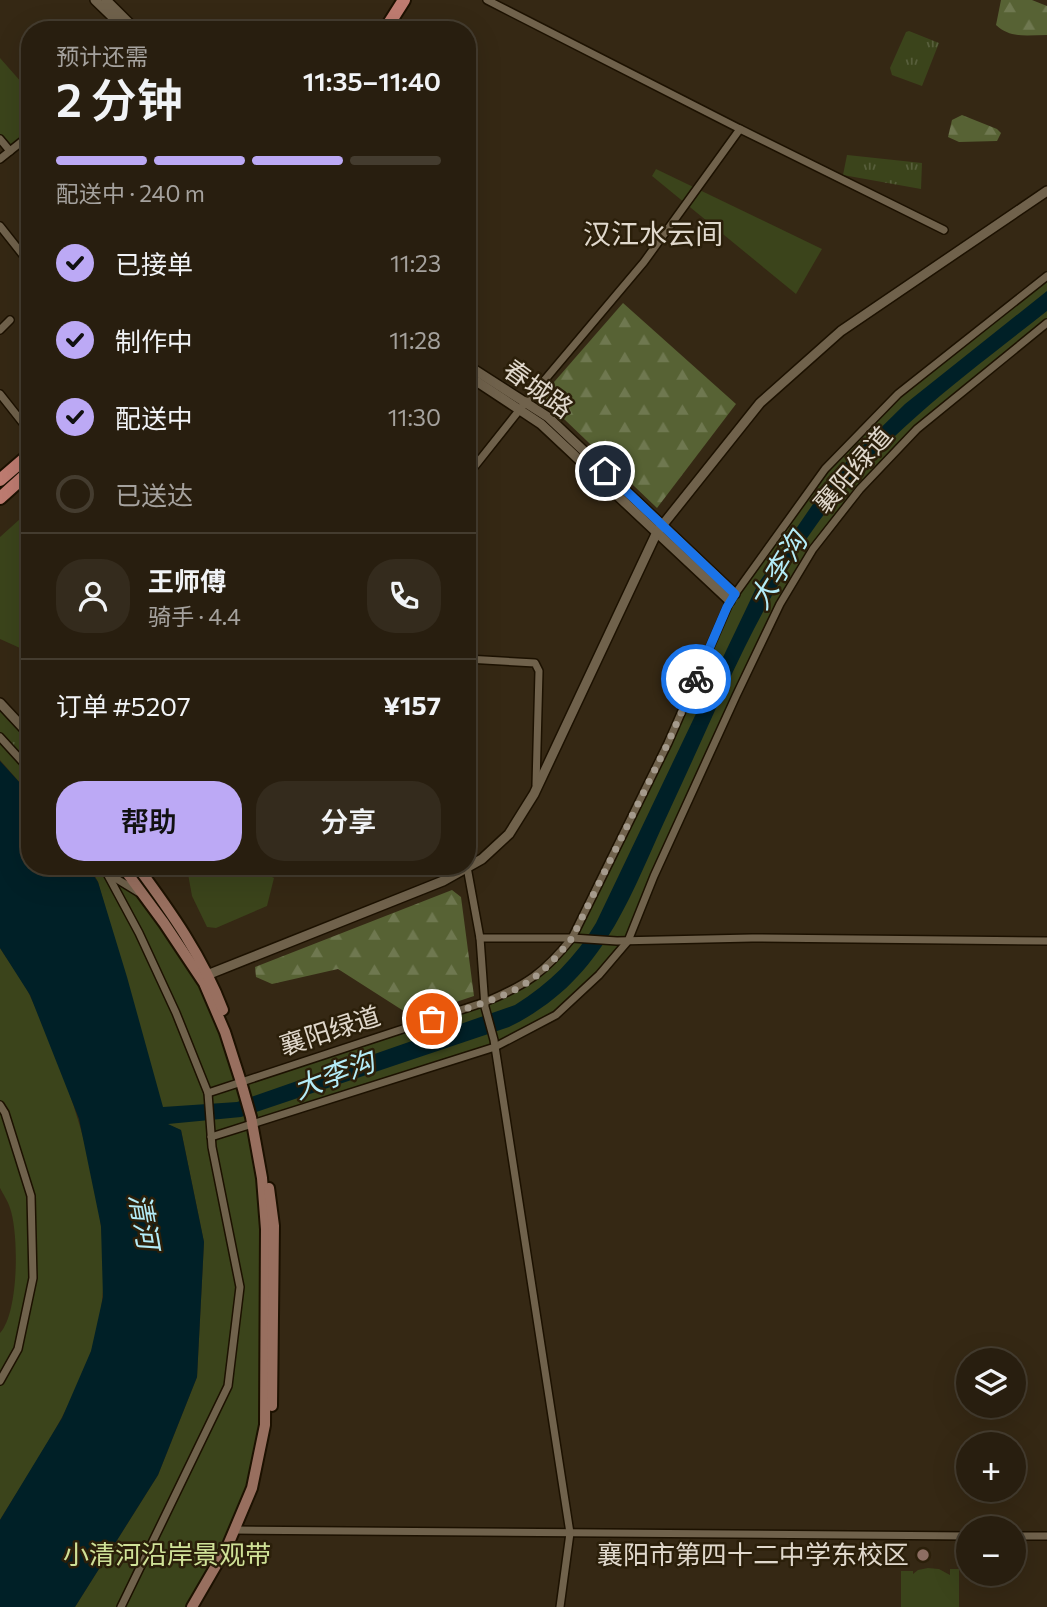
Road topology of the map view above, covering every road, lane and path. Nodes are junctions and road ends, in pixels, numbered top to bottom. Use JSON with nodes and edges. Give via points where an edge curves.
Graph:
{"nodes":[{"id":1,"x":95,"y":0,"type":"edge"},
{"id":2,"x":106,"y":0,"type":"edge"},
{"id":3,"x":404,"y":0,"type":"edge"},
{"id":4,"x":412,"y":0,"type":"edge"},
{"id":5,"x":487,"y":0,"type":"edge"},
{"id":6,"x":117,"y":21,"type":"edge"},
{"id":7,"x":127,"y":21,"type":"edge"},
{"id":8,"x":391,"y":21,"type":"edge"},
{"id":9,"x":399,"y":21,"type":"edge"},
{"id":10,"x":740,"y":129,"type":"junction"},
{"id":11,"x":0,"y":139,"type":"edge"},
{"id":12,"x":21,"y":142,"type":"edge"},
{"id":13,"x":9,"y":151,"type":"junction"},
{"id":14,"x":0,"y":159,"type":"edge"},
{"id":15,"x":1047,"y":191,"type":"edge"},
{"id":16,"x":0,"y":226,"type":"edge"},
{"id":17,"x":944,"y":230,"type":"dead end"},
{"id":18,"x":21,"y":253,"type":"edge"},
{"id":19,"x":1047,"y":276,"type":"edge"},
{"id":20,"x":10,"y":320,"type":"dead end"},
{"id":21,"x":1047,"y":323,"type":"edge"},
{"id":22,"x":0,"y":330,"type":"edge"},
{"id":23,"x":476,"y":371,"type":"edge"},
{"id":24,"x":476,"y":379,"type":"edge"},
{"id":25,"x":0,"y":394,"type":"edge"},
{"id":26,"x":523,"y":405,"type":"junction"},
{"id":27,"x":21,"y":421,"type":"edge"},
{"id":28,"x":21,"y":462,"type":"edge"},
{"id":29,"x":476,"y":465,"type":"edge"},
{"id":30,"x":21,"y":479,"type":"edge"},
{"id":31,"x":0,"y":480,"type":"edge"},
{"id":32,"x":0,"y":498,"type":"edge"},
{"id":33,"x":660,"y":528,"type":"junction"},
{"id":34,"x":733,"y":597,"type":"junction"},
{"id":35,"x":476,"y":660,"type":"edge"},
{"id":36,"x":0,"y":703,"type":"edge"},
{"id":37,"x":21,"y":725,"type":"edge"},
{"id":38,"x":0,"y":737,"type":"edge"},
{"id":39,"x":21,"y":760,"type":"edge"},
{"id":40,"x":536,"y":789,"type":"junction"},
{"id":41,"x":476,"y":862,"type":"edge"},
{"id":42,"x":108,"y":875,"type":"edge"},
{"id":43,"x":114,"y":875,"type":"edge"},
{"id":44,"x":129,"y":875,"type":"edge"},
{"id":45,"x":144,"y":875,"type":"edge"},
{"id":46,"x":453,"y":875,"type":"edge"},
{"id":47,"x":468,"y":875,"type":"edge"},
{"id":48,"x":144,"y":896,"type":"junction"},
{"id":49,"x":480,"y":938,"type":"junction"},
{"id":50,"x":572,"y":938,"type":"junction"},
{"id":51,"x":628,"y":941,"type":"junction"},
{"id":52,"x":1047,"y":941,"type":"edge"},
{"id":53,"x":204,"y":978,"type":"junction"},
{"id":54,"x":485,"y":1004,"type":"junction"},
{"id":55,"x":495,"y":1047,"type":"junction"},
{"id":56,"x":245,"y":1084,"type":"junction"},
{"id":57,"x":208,"y":1097,"type":"junction"},
{"id":58,"x":0,"y":1105,"type":"edge"},
{"id":59,"x":255,"y":1120,"type":"junction"},
{"id":60,"x":211,"y":1135,"type":"junction"},
{"id":61,"x":0,"y":1381,"type":"edge"},
{"id":62,"x":238,"y":1530,"type":"junction"},
{"id":63,"x":570,"y":1533,"type":"junction"},
{"id":64,"x":956,"y":1535,"type":"edge"},
{"id":65,"x":1026,"y":1536,"type":"edge"},
{"id":66,"x":1047,"y":1536,"type":"edge"},
{"id":67,"x":121,"y":1607,"type":"edge"},
{"id":68,"x":192,"y":1607,"type":"edge"},
{"id":69,"x":200,"y":1607,"type":"edge"},
{"id":70,"x":560,"y":1607,"type":"edge"}],
"edges":[{"from":1,"to":6,"type":"street"},
{"from":2,"to":7,"type":"street"},
{"from":3,"to":8,"type":"main road"},
{"from":4,"to":9,"type":"main road"},
{"from":5,"to":10,"type":"street"},
{"from":10,"to":17,"type":"street"},
{"from":10,"to":26,"type":"street","via":[[644,262]]},
{"from":11,"to":13,"type":"street"},
{"from":12,"to":13,"type":"street"},
{"from":13,"to":14,"type":"street"},
{"from":15,"to":33,"type":"street","via":[[841,331],[760,403]]},
{"from":16,"to":18,"type":"street"},
{"from":19,"to":34,"type":"street","name":"襄阳绿道","via":[[898,394],[825,469]]},
{"from":20,"to":22,"type":"street"},
{"from":21,"to":51,"type":"street","name":"襄阳绿道","via":[[917,429],[860,489],[813,549],[780,604]]},
{"from":23,"to":26,"type":"street","name":"春城路"},
{"from":24,"to":26,"type":"street","name":"春城路"},
{"from":25,"to":27,"type":"street"},
{"from":26,"to":29,"type":"street"},
{"from":26,"to":33,"type":"street","name":"春城路"},
{"from":28,"to":31,"type":"main road"},
{"from":30,"to":32,"type":"main road"},
{"from":33,"to":34,"type":"street","name":"春城路"},
{"from":33,"to":40,"type":"street"},
{"from":34,"to":50,"type":"street","name":"襄阳绿道","via":[[668,743]]},
{"from":35,"to":40,"type":"street","via":[[535,663],[539,671]]},
{"from":36,"to":37,"type":"street"},
{"from":38,"to":39,"type":"street"},
{"from":40,"to":41,"type":"street","via":[[509,834]]},
{"from":42,"to":57,"type":"street","via":[[176,1013]]},
{"from":43,"to":48,"type":"street"},
{"from":44,"to":48,"type":"main road"},
{"from":45,"to":53,"type":"main road","via":[[175,918]]},
{"from":46,"to":53,"type":"street"},
{"from":47,"to":49,"type":"street"},
{"from":48,"to":53,"type":"main road"},
{"from":49,"to":50,"type":"street"},
{"from":49,"to":54,"type":"street"},
{"from":50,"to":51,"type":"street"},
{"from":50,"to":54,"type":"street","name":"襄阳绿道","via":[[555,960],[521,987]]},
{"from":51,"to":52,"type":"street"},
{"from":51,"to":55,"type":"street","name":"襄阳绿道","via":[[556,1015]]},
{"from":53,"to":56,"type":"main road"},
{"from":54,"to":55,"type":"street"},
{"from":54,"to":56,"type":"street","name":"襄阳绿道"},
{"from":55,"to":59,"type":"street","name":"襄阳绿道"},
{"from":55,"to":63,"type":"street"},
{"from":56,"to":57,"type":"street","name":"襄阳绿道"},
{"from":56,"to":59,"type":"main road"},
{"from":57,"to":60,"type":"street"},
{"from":58,"to":61,"type":"street","via":[[32,1196],[33,1278],[18,1349]]},
{"from":59,"to":60,"type":"street","name":"襄阳绿道"},
{"from":59,"to":62,"type":"main road","via":[[266,1229],[265,1425]]},
{"from":60,"to":67,"type":"street","via":[[240,1287],[229,1386]]},
{"from":62,"to":63,"type":"street"},
{"from":62,"to":68,"type":"main road"},
{"from":62,"to":69,"type":"main road","via":[[231,1553]]},
{"from":63,"to":64,"type":"street"},
{"from":63,"to":70,"type":"street"},
{"from":65,"to":66,"type":"street"}]}
